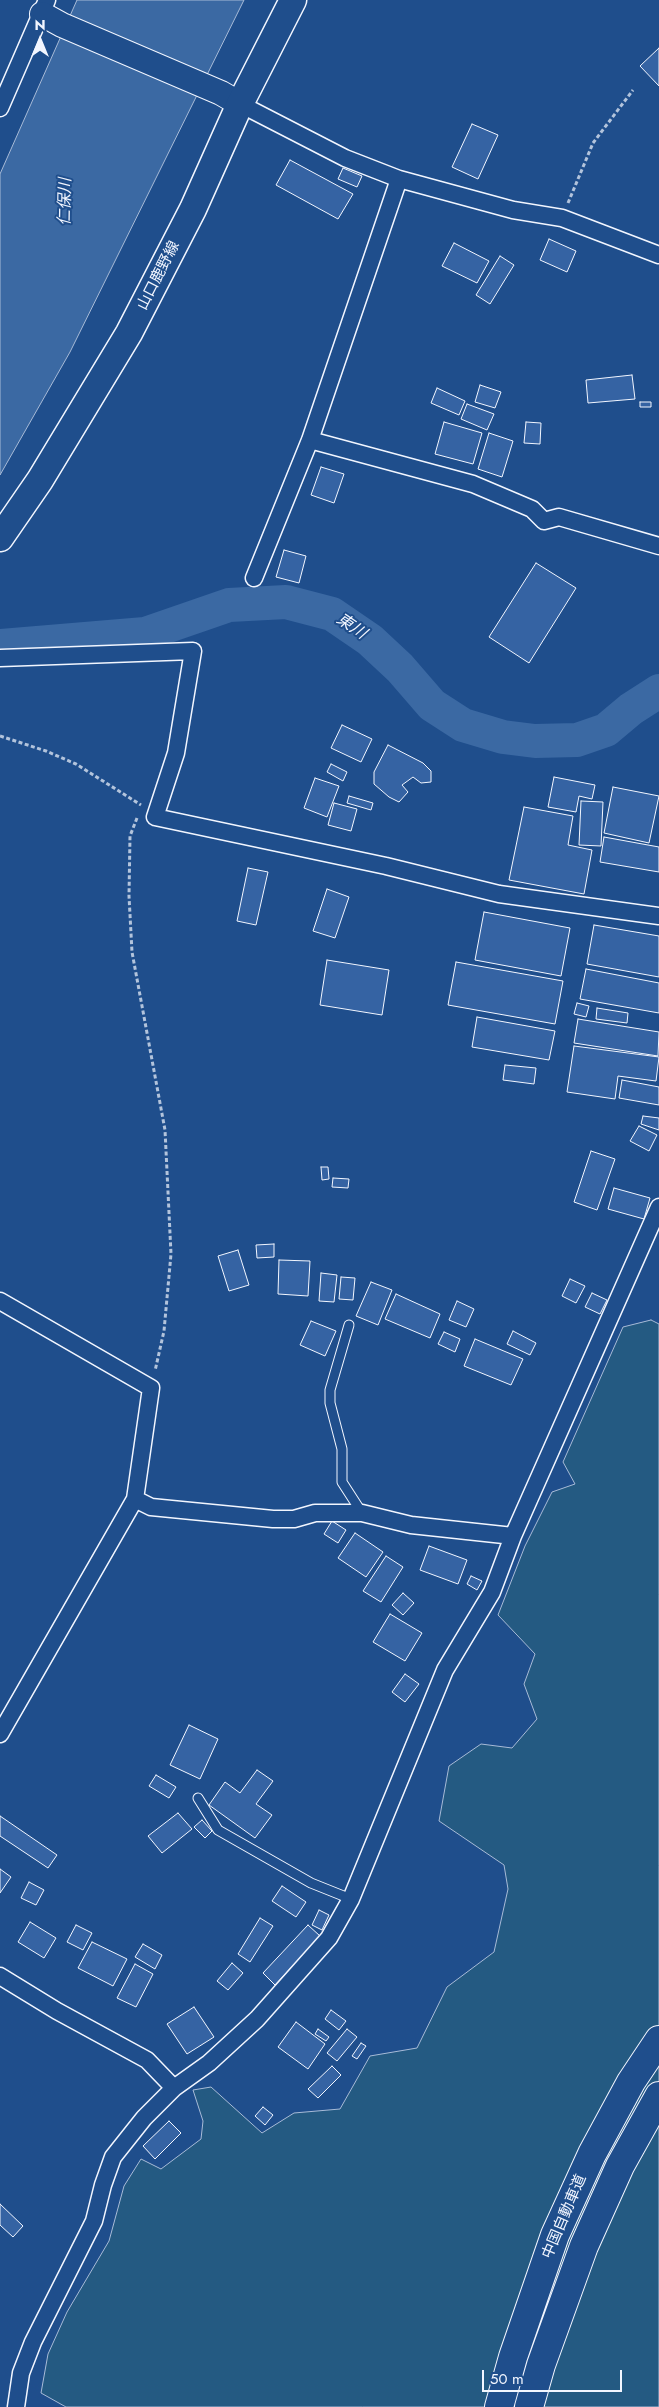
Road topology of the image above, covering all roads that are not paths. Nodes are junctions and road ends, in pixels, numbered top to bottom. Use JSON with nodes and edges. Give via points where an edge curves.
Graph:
{"nodes":[{"id":1,"x":293,"y":0,"type":"edge"},
{"id":2,"x":50,"y":13,"type":"edge"},
{"id":3,"x":230,"y":98,"type":"junction"},
{"id":4,"x":0,"y":108,"type":"edge"},
{"id":5,"x":399,"y":180,"type":"junction"},
{"id":6,"x":659,"y":255,"type":"edge"},
{"id":7,"x":310,"y":440,"type":"junction"},
{"id":8,"x":0,"y":538,"type":"edge"},
{"id":9,"x":659,"y":546,"type":"edge"},
{"id":10,"x":254,"y":578,"type":"dead end"},
{"id":11,"x":0,"y":658,"type":"edge"},
{"id":12,"x":659,"y":916,"type":"edge"},
{"id":13,"x":659,"y":1207,"type":"edge"},
{"id":14,"x":0,"y":1302,"type":"edge"},
{"id":15,"x":349,"y":1325,"type":"dead end"},
{"id":16,"x":135,"y":1499,"type":"junction"},
{"id":17,"x":362,"y":1513,"type":"junction"},
{"id":18,"x":513,"y":1536,"type":"junction"},
{"id":19,"x":0,"y":1734,"type":"edge"},
{"id":20,"x":198,"y":1798,"type":"dead end"},
{"id":21,"x":351,"y":1899,"type":"junction"},
{"id":22,"x":0,"y":1976,"type":"edge"},
{"id":23,"x":659,"y":2040,"type":"edge"},
{"id":24,"x":174,"y":2088,"type":"junction"},
{"id":25,"x":659,"y":2096,"type":"edge"},
{"id":26,"x":16,"y":2407,"type":"edge"},
{"id":27,"x":500,"y":2407,"type":"edge"},
{"id":28,"x":529,"y":2407,"type":"edge"}],
"edges":[{"from":1,"to":3,"type":"main road","name":"山口鹿野線"},
{"from":2,"to":3,"type":"street"},
{"from":2,"to":4,"type":"street"},
{"from":3,"to":5,"type":"street","via":[[345,158]]},
{"from":3,"to":8,"type":"main road","name":"山口鹿野線","via":[[192,210],[130,333],[40,480]]},
{"from":5,"to":6,"type":"street","via":[[514,210],[562,218]]},
{"from":5,"to":7,"type":"street"},
{"from":7,"to":9,"type":"street","via":[[473,484],[532,509],[544,521],[559,517]]},
{"from":7,"to":10,"type":"street"},
{"from":11,"to":12,"type":"street","via":[[193,651],[176,753],[155,817],[386,866],[499,894]]},
{"from":13,"to":18,"type":"street"},
{"from":14,"to":16,"type":"street","via":[[151,1388]]},
{"from":15,"to":17,"type":"lane","via":[[330,1390],[330,1403],[342,1449],[342,1482]]},
{"from":16,"to":17,"type":"street","via":[[151,1507],[272,1519],[294,1519],[315,1513]]},
{"from":16,"to":19,"type":"street"},
{"from":17,"to":18,"type":"street","via":[[411,1525]]},
{"from":18,"to":21,"type":"street","via":[[492,1592],[445,1670]]},
{"from":20,"to":21,"type":"lane","via":[[218,1830],[311,1883]]},
{"from":21,"to":24,"type":"street","via":[[329,1938],[257,2019],[210,2063]]},
{"from":22,"to":24,"type":"street","via":[[147,2060]]},
{"from":23,"to":27,"type":"highway","name":"中国自動車道","via":[[631,2082],[596,2146],[555,2236]]},
{"from":24,"to":26,"type":"street","via":[[144,2118],[114,2157],[94,2221],[33,2342],[24,2366]]},
{"from":25,"to":28,"type":"highway","name":"中国自動車道","via":[[620,2166],[584,2246]]}]}
